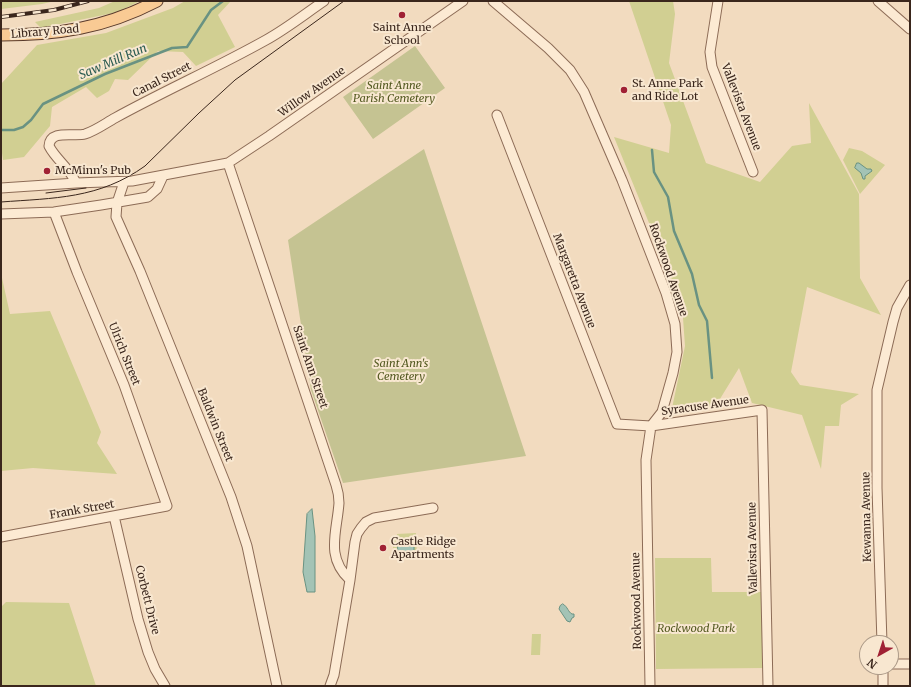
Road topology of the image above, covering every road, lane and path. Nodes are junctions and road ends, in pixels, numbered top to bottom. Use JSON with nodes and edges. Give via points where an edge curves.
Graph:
{"nodes":[{"id":1,"x":157,"y":1,"type":"edge"},
{"id":2,"x":324,"y":1,"type":"edge"},
{"id":3,"x":463,"y":1,"type":"edge"},
{"id":4,"x":493,"y":1,"type":"edge"},
{"id":5,"x":718,"y":1,"type":"edge"},
{"id":6,"x":878,"y":1,"type":"edge"},
{"id":7,"x":910,"y":29,"type":"edge"},
{"id":8,"x":1,"y":35,"type":"edge"},
{"id":9,"x":497,"y":115,"type":"dead end"},
{"id":10,"x":228,"y":163,"type":"junction"},
{"id":11,"x":753,"y":172,"type":"dead end"},
{"id":12,"x":163,"y":176,"type":"junction"},
{"id":13,"x":76,"y":182,"type":"junction"},
{"id":14,"x":124,"y":182,"type":"junction"},
{"id":15,"x":1,"y":188,"type":"edge"},
{"id":16,"x":117,"y":202,"type":"junction"},
{"id":17,"x":54,"y":212,"type":"junction"},
{"id":18,"x":1,"y":214,"type":"edge"},
{"id":19,"x":910,"y":285,"type":"edge"},
{"id":20,"x":762,"y":410,"type":"joint"},
{"id":21,"x":651,"y":426,"type":"junction"},
{"id":22,"x":167,"y":506,"type":"joint"},
{"id":23,"x":433,"y":508,"type":"dead end"},
{"id":24,"x":114,"y":516,"type":"junction"},
{"id":25,"x":1,"y":537,"type":"edge"},
{"id":26,"x":350,"y":580,"type":"junction"},
{"id":27,"x":882,"y":635,"type":"edge"},
{"id":28,"x":899,"y":664,"type":"edge"},
{"id":29,"x":910,"y":664,"type":"edge"},
{"id":30,"x":883,"y":675,"type":"edge"},
{"id":31,"x":165,"y":686,"type":"edge"},
{"id":32,"x":277,"y":686,"type":"edge"},
{"id":33,"x":330,"y":686,"type":"edge"},
{"id":34,"x":650,"y":686,"type":"edge"},
{"id":35,"x":768,"y":686,"type":"edge"},
{"id":36,"x":883,"y":686,"type":"edge"}],
"edges":[{"from":1,"to":8,"type":"main road","name":"Library Road","via":[[116,19],[88,27],[42,34]]},
{"from":2,"to":13,"type":"street","name":"Canal Street","via":[[267,40],[89,132],[59,134],[54,137],[50,141],[50,146],[72,173]]},
{"from":3,"to":10,"type":"street","name":"Willow Avenue"},
{"from":4,"to":21,"type":"street","name":"Rockwood Avenue","via":[[570,70],[584,92],[666,293],[675,324],[677,352],[662,412]]},
{"from":5,"to":11,"type":"street","name":"Vallevista Avenue","via":[[710,52],[712,67]]},
{"from":6,"to":7,"type":"street"},
{"from":9,"to":21,"type":"street","name":"Margaretta Avenue","via":[[618,424]]},
{"from":10,"to":12,"type":"street","name":"Willow Avenue"},
{"from":10,"to":26,"type":"street","name":"Saint Ann Street","via":[[336,485],[339,504],[334,540],[335,555],[343,574]]},
{"from":12,"to":14,"type":"street","name":"Willow Avenue"},
{"from":12,"to":16,"type":"street","via":[[157,189],[148,197]]},
{"from":13,"to":14,"type":"street","name":"Willow Avenue"},
{"from":13,"to":15,"type":"street","name":"Willow Avenue"},
{"from":14,"to":16,"type":"street","name":"Baldwin Street"},
{"from":16,"to":17,"type":"street"},
{"from":16,"to":32,"type":"street","name":"Baldwin Street","via":[[116,217],[231,497],[247,546]]},
{"from":17,"to":18,"type":"street"},
{"from":17,"to":22,"type":"street","name":"Ulrich Street","via":[[124,385]]},
{"from":19,"to":27,"type":"street","name":"Kewanna Avenue","via":[[896,312],[877,390]]},
{"from":20,"to":21,"type":"street","name":"Syracuse Avenue"},
{"from":20,"to":35,"type":"street","name":"Vallevista Avenue"},
{"from":21,"to":34,"type":"street","name":"Rockwood Avenue","via":[[646,460]]},
{"from":22,"to":24,"type":"street","name":"Frank Street"},
{"from":23,"to":26,"type":"street","via":[[374,518],[366,522],[357,534]]},
{"from":24,"to":25,"type":"street","name":"Frank Street"},
{"from":24,"to":31,"type":"street","name":"Corbett Drive","via":[[138,619],[148,652]]},
{"from":26,"to":33,"type":"street"},
{"from":28,"to":29,"type":"street"},
{"from":30,"to":36,"type":"street"}]}
